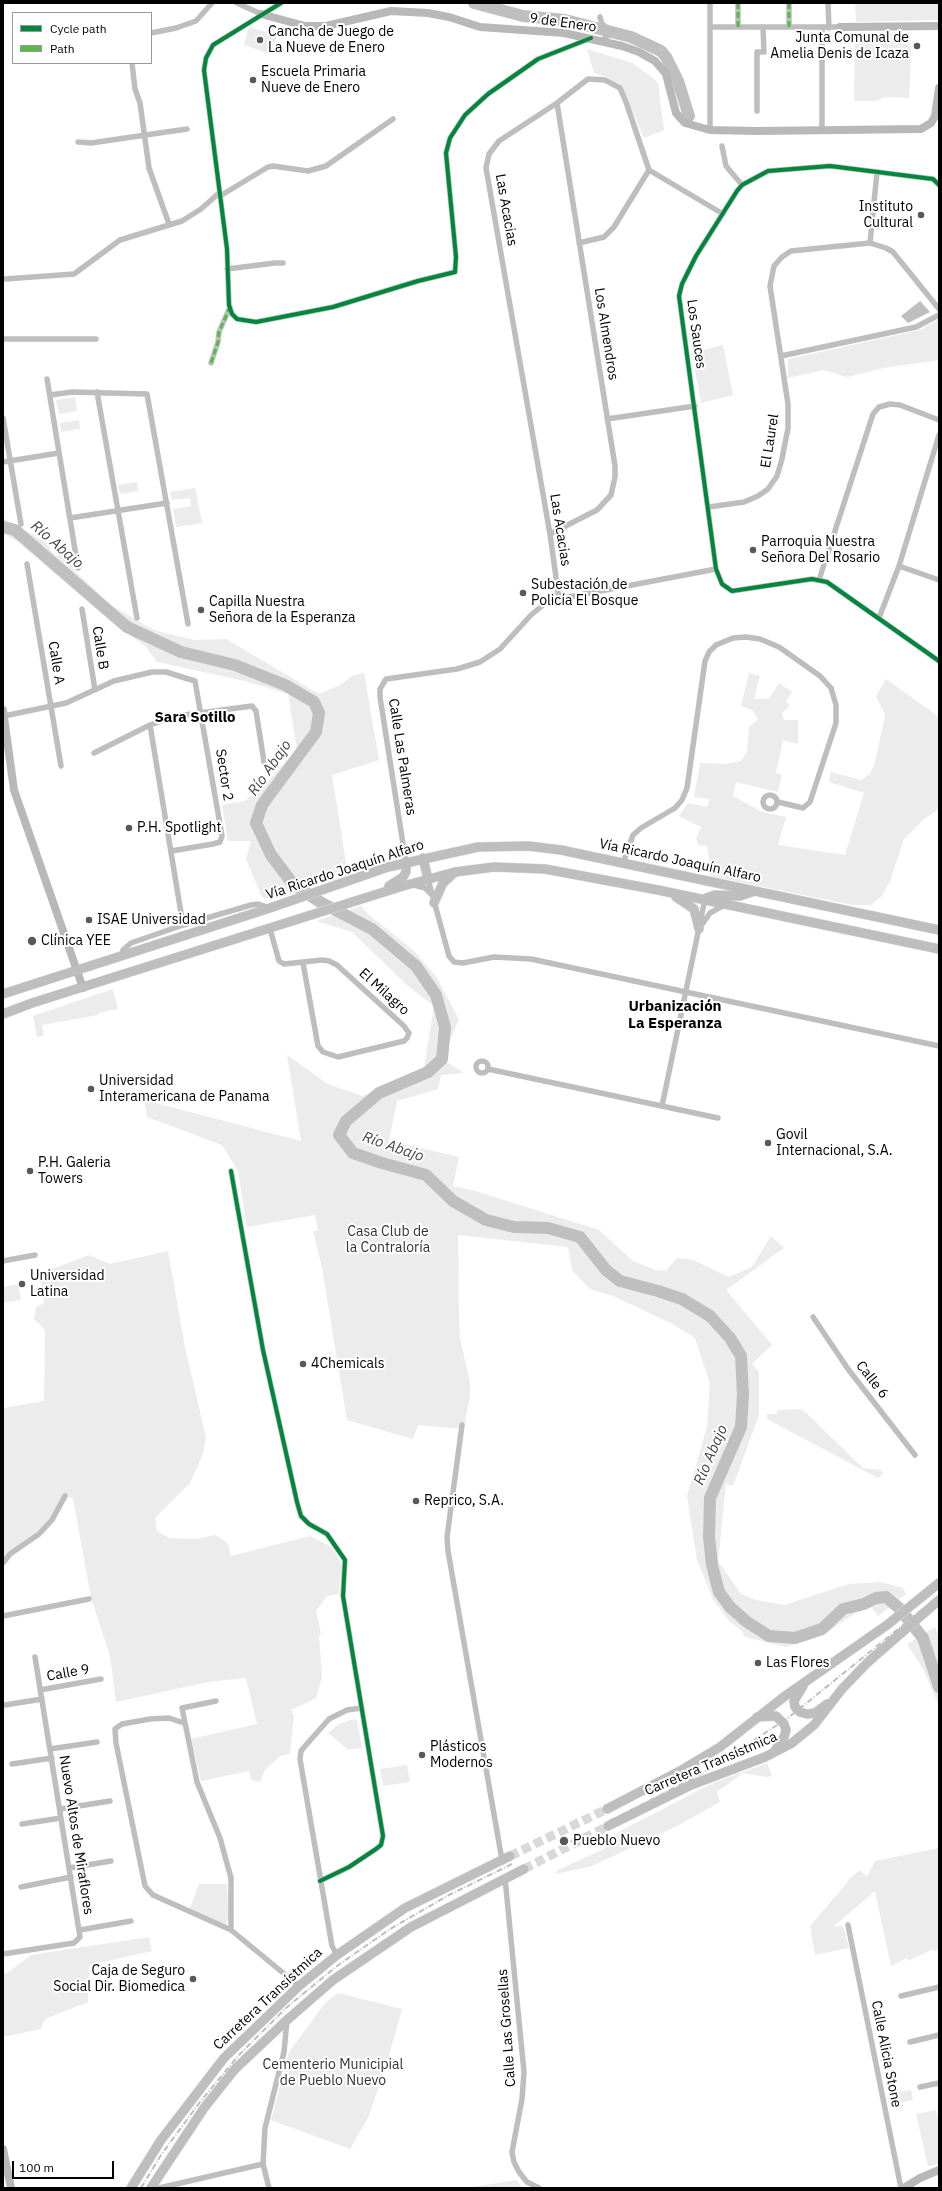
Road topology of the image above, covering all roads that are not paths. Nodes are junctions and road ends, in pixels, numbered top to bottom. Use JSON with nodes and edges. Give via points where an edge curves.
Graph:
{"nodes":[{"id":1,"x":212,"y":3,"type":"edge"},
{"id":2,"x":237,"y":3,"type":"edge"},
{"id":3,"x":281,"y":3,"type":"edge"},
{"id":4,"x":710,"y":3,"type":"edge"},
{"id":5,"x":738,"y":3,"type":"edge"},
{"id":6,"x":789,"y":3,"type":"edge"},
{"id":7,"x":828,"y":3,"type":"edge"},
{"id":8,"x":261,"y":14,"type":"junction"},
{"id":9,"x":600,"y":17,"type":"dead end"},
{"id":10,"x":939,"y":26,"type":"edge"},
{"id":11,"x":711,"y":27,"type":"junction"},
{"id":12,"x":738,"y":27,"type":"junction"},
{"id":13,"x":763,"y":27,"type":"junction"},
{"id":14,"x":789,"y":27,"type":"junction"},
{"id":15,"x":840,"y":27,"type":"joint"},
{"id":16,"x":822,"y":28,"type":"junction"},
{"id":17,"x":829,"y":28,"type":"junction"},
{"id":18,"x":152,"y":33,"type":"edge"},
{"id":19,"x":591,"y":38,"type":"junction"},
{"id":20,"x":602,"y":40,"type":"junction"},
{"id":21,"x":132,"y":64,"type":"edge"},
{"id":22,"x":939,"y":88,"type":"edge"},
{"id":23,"x":557,"y":103,"type":"junction"},
{"id":24,"x":757,"y":111,"type":"dead end"},
{"id":25,"x":393,"y":119,"type":"dead end"},
{"id":26,"x":187,"y":129,"type":"dead end"},
{"id":27,"x":710,"y":130,"type":"junction"},
{"id":28,"x":822,"y":130,"type":"junction"},
{"id":29,"x":144,"y":135,"type":"junction"},
{"id":30,"x":78,"y":142,"type":"dead end"},
{"id":31,"x":722,"y":146,"type":"dead end"},
{"id":32,"x":649,"y":170,"type":"junction"},
{"id":33,"x":877,"y":172,"type":"junction"},
{"id":34,"x":742,"y":185,"type":"junction"},
{"id":35,"x":939,"y":185,"type":"edge"},
{"id":36,"x":219,"y":194,"type":"junction"},
{"id":37,"x":723,"y":214,"type":"junction"},
{"id":38,"x":169,"y":224,"type":"junction"},
{"id":39,"x":579,"y":243,"type":"junction"},
{"id":40,"x":870,"y":243,"type":"junction"},
{"id":41,"x":283,"y":263,"type":"dead end"},
{"id":42,"x":228,"y":269,"type":"junction"},
{"id":43,"x":5,"y":279,"type":"dead end"},
{"id":44,"x":230,"y":307,"type":"junction"},
{"id":45,"x":939,"y":309,"type":"edge"},
{"id":46,"x":939,"y":315,"type":"edge"},
{"id":47,"x":3,"y":339,"type":"edge"},
{"id":48,"x":96,"y":339,"type":"dead end"},
{"id":49,"x":781,"y":356,"type":"junction"},
{"id":50,"x":211,"y":363,"type":"dead end"},
{"id":51,"x":47,"y":379,"type":"dead end"},
{"id":52,"x":97,"y":392,"type":"junction"},
{"id":53,"x":50,"y":396,"type":"junction"},
{"id":54,"x":695,"y":406,"type":"junction"},
{"id":55,"x":3,"y":418,"type":"edge"},
{"id":56,"x":607,"y":420,"type":"junction"},
{"id":57,"x":939,"y":420,"type":"edge"},
{"id":58,"x":939,"y":435,"type":"edge"},
{"id":59,"x":59,"y":453,"type":"junction"},
{"id":60,"x":10,"y":461,"type":"junction"},
{"id":61,"x":3,"y":462,"type":"edge"},
{"id":62,"x":167,"y":503,"type":"junction"},
{"id":63,"x":709,"y":507,"type":"junction"},
{"id":64,"x":118,"y":511,"type":"junction"},
{"id":65,"x":70,"y":518,"type":"junction"},
{"id":66,"x":21,"y":524,"type":"dead end"},
{"id":67,"x":550,"y":534,"type":"junction"},
{"id":68,"x":27,"y":564,"type":"dead end"},
{"id":69,"x":899,"y":566,"type":"junction"},
{"id":70,"x":78,"y":568,"type":"dead end"},
{"id":71,"x":716,"y":569,"type":"junction"},
{"id":72,"x":819,"y":580,"type":"junction"},
{"id":73,"x":939,"y":580,"type":"edge"},
{"id":74,"x":559,"y":599,"type":"junction"},
{"id":75,"x":82,"y":609,"type":"dead end"},
{"id":76,"x":137,"y":618,"type":"dead end"},
{"id":77,"x":879,"y":618,"type":"junction"},
{"id":78,"x":188,"y":624,"type":"dead end"},
{"id":79,"x":939,"y":661,"type":"edge"},
{"id":80,"x":95,"y":690,"type":"junction"},
{"id":81,"x":51,"y":706,"type":"junction"},
{"id":82,"x":202,"y":712,"type":"junction"},
{"id":83,"x":3,"y":713,"type":"edge"},
{"id":84,"x":150,"y":725,"type":"junction"},
{"id":85,"x":94,"y":753,"type":"dead end"},
{"id":86,"x":264,"y":762,"type":"dead end"},
{"id":87,"x":61,"y":766,"type":"dead end"},
{"id":88,"x":778,"y":802,"type":"dead end"},
{"id":89,"x":171,"y":851,"type":"junction"},
{"id":90,"x":423,"y":858,"type":"junction"},
{"id":91,"x":406,"y":862,"type":"junction"},
{"id":92,"x":623,"y":863,"type":"junction"},
{"id":93,"x":455,"y":872,"type":"junction"},
{"id":94,"x":428,"y":879,"type":"junction"},
{"id":95,"x":410,"y":884,"type":"junction"},
{"id":96,"x":658,"y":890,"type":"junction"},
{"id":97,"x":752,"y":892,"type":"junction"},
{"id":98,"x":372,"y":895,"type":"junction"},
{"id":99,"x":433,"y":899,"type":"junction"},
{"id":100,"x":705,"y":899,"type":"junction"},
{"id":101,"x":726,"y":904,"type":"junction"},
{"id":102,"x":270,"y":908,"type":"junction"},
{"id":103,"x":184,"y":925,"type":"junction"},
{"id":104,"x":270,"y":929,"type":"junction"},
{"id":105,"x":699,"y":929,"type":"junction"},
{"id":106,"x":939,"y":930,"type":"edge"},
{"id":107,"x":939,"y":949,"type":"edge"},
{"id":108,"x":122,"y":955,"type":"junction"},
{"id":109,"x":303,"y":963,"type":"junction"},
{"id":110,"x":76,"y":969,"type":"junction"},
{"id":111,"x":83,"y":988,"type":"junction"},
{"id":112,"x":686,"y":992,"type":"junction"},
{"id":113,"x":3,"y":994,"type":"edge"},
{"id":114,"x":3,"y":1014,"type":"edge"},
{"id":115,"x":939,"y":1046,"type":"edge"},
{"id":116,"x":488,"y":1069,"type":"dead end"},
{"id":117,"x":662,"y":1106,"type":"junction"},
{"id":118,"x":718,"y":1118,"type":"dead end"},
{"id":119,"x":231,"y":1171,"type":"dead end"},
{"id":120,"x":35,"y":1254,"type":"dead end"},
{"id":121,"x":3,"y":1261,"type":"edge"},
{"id":122,"x":813,"y":1317,"type":"dead end"},
{"id":123,"x":462,"y":1425,"type":"dead end"},
{"id":124,"x":916,"y":1455,"type":"dead end"},
{"id":125,"x":65,"y":1496,"type":"dead end"},
{"id":126,"x":3,"y":1563,"type":"edge"},
{"id":127,"x":939,"y":1583,"type":"edge"},
{"id":128,"x":89,"y":1599,"type":"dead end"},
{"id":129,"x":939,"y":1600,"type":"edge"},
{"id":130,"x":3,"y":1616,"type":"edge"},
{"id":131,"x":35,"y":1657,"type":"dead end"},
{"id":132,"x":809,"y":1678,"type":"junction"},
{"id":133,"x":100,"y":1679,"type":"dead end"},
{"id":134,"x":40,"y":1690,"type":"junction"},
{"id":135,"x":836,"y":1697,"type":"junction"},
{"id":136,"x":42,"y":1699,"type":"junction"},
{"id":137,"x":216,"y":1700,"type":"dead end"},
{"id":138,"x":5,"y":1705,"type":"dead end"},
{"id":139,"x":362,"y":1708,"type":"junction"},
{"id":140,"x":756,"y":1718,"type":"junction"},
{"id":141,"x":184,"y":1723,"type":"junction"},
{"id":142,"x":97,"y":1742,"type":"dead end"},
{"id":143,"x":50,"y":1749,"type":"junction"},
{"id":144,"x":773,"y":1754,"type":"junction"},
{"id":145,"x":52,"y":1758,"type":"junction"},
{"id":146,"x":12,"y":1764,"type":"dead end"},
{"id":147,"x":110,"y":1801,"type":"dead end"},
{"id":148,"x":60,"y":1808,"type":"junction"},
{"id":149,"x":607,"y":1809,"type":"tunnel mouth"},
{"id":150,"x":61,"y":1818,"type":"junction"},
{"id":151,"x":22,"y":1824,"type":"dead end"},
{"id":152,"x":608,"y":1826,"type":"tunnel mouth"},
{"id":153,"x":506,"y":1858,"type":"joint"},
{"id":154,"x":111,"y":1861,"type":"dead end"},
{"id":155,"x":69,"y":1868,"type":"junction"},
{"id":156,"x":524,"y":1869,"type":"tunnel mouth"},
{"id":157,"x":71,"y":1878,"type":"junction"},
{"id":158,"x":506,"y":1878,"type":"junction"},
{"id":159,"x":320,"y":1881,"type":"junction"},
{"id":160,"x":20,"y":1887,"type":"dead end"},
{"id":161,"x":131,"y":1921,"type":"dead end"},
{"id":162,"x":848,"y":1925,"type":"dead end"},
{"id":163,"x":80,"y":1930,"type":"junction"},
{"id":164,"x":231,"y":1930,"type":"junction"},
{"id":165,"x":3,"y":1954,"type":"edge"},
{"id":166,"x":337,"y":1955,"type":"junction"},
{"id":167,"x":299,"y":1986,"type":"junction"},
{"id":168,"x":939,"y":1987,"type":"edge"},
{"id":169,"x":901,"y":1996,"type":"dead end"},
{"id":170,"x":287,"y":2020,"type":"junction"},
{"id":171,"x":939,"y":2035,"type":"edge"},
{"id":172,"x":910,"y":2042,"type":"dead end"},
{"id":173,"x":939,"y":2083,"type":"edge"},
{"id":174,"x":920,"y":2087,"type":"dead end"},
{"id":175,"x":3,"y":2149,"type":"edge"},
{"id":176,"x":263,"y":2164,"type":"junction"},
{"id":177,"x":939,"y":2170,"type":"edge"},
{"id":178,"x":11,"y":2188,"type":"edge"},
{"id":179,"x":131,"y":2188,"type":"edge"},
{"id":180,"x":150,"y":2188,"type":"edge"},
{"id":181,"x":159,"y":2188,"type":"edge"},
{"id":182,"x":269,"y":2188,"type":"edge"},
{"id":183,"x":539,"y":2188,"type":"edge"},
{"id":184,"x":902,"y":2188,"type":"edge"}],
"edges":[{"from":1,"to":18,"type":"street","via":[[196,21]]},
{"from":2,"to":8,"type":"street"},
{"from":3,"to":8,"type":"street"},
{"from":4,"to":11,"type":"street"},
{"from":5,"to":12,"type":"street"},
{"from":6,"to":14,"type":"street"},
{"from":7,"to":17,"type":"street"},
{"from":8,"to":19,"type":"street","name":"9 de Enero","via":[[312,26],[352,21],[391,11],[413,12],[450,17],[480,27],[564,33]]},
{"from":8,"to":36,"type":"street","via":[[213,45],[206,58],[205,82]]},
{"from":9,"to":20,"type":"street","via":[[602,24],[611,33]]},
{"from":10,"to":15,"type":"street"},
{"from":11,"to":12,"type":"street"},
{"from":11,"to":27,"type":"street"},
{"from":12,"to":13,"type":"street"},
{"from":13,"to":14,"type":"street"},
{"from":13,"to":24,"type":"street","via":[[764,52],[757,52]]},
{"from":14,"to":16,"type":"street"},
{"from":15,"to":17,"type":"street"},
{"from":16,"to":17,"type":"street"},
{"from":16,"to":28,"type":"street"},
{"from":19,"to":20,"type":"street","name":"9 de Enero"},
{"from":19,"to":44,"type":"street","via":[[538,59],[488,94],[465,115],[450,138],[446,153],[456,257],[455,272],[333,306],[256,322],[237,318],[232,314]]},
{"from":20,"to":27,"type":"street","name":"9 de Enero","via":[[639,52],[655,61],[666,74],[676,113],[685,123]]},
{"from":21,"to":29,"type":"street"},
{"from":22,"to":28,"type":"street","name":"9 de Enero","via":[[935,116],[931,123],[921,129]]},
{"from":23,"to":32,"type":"street","name":"Las Acacias","via":[[588,79],[604,80],[620,88]]},
{"from":23,"to":39,"type":"street","name":"Los Almendros"},
{"from":23,"to":67,"type":"street","name":"Las Acacias","via":[[499,141],[489,154],[486,168]]},
{"from":25,"to":36,"type":"street","via":[[326,166],[308,171],[268,167]]},
{"from":26,"to":29,"type":"street"},
{"from":27,"to":28,"type":"street","name":"9 de Enero"},
{"from":29,"to":30,"type":"street","via":[[91,143]]},
{"from":29,"to":38,"type":"street","via":[[149,168]]},
{"from":31,"to":34,"type":"street","via":[[726,166]]},
{"from":32,"to":37,"type":"street"},
{"from":32,"to":39,"type":"street","via":[[614,227],[604,237]]},
{"from":33,"to":34,"type":"street","name":"Los Sauces","via":[[830,166],[768,171]]},
{"from":33,"to":35,"type":"street","name":"Los Sauces","via":[[933,179]]},
{"from":33,"to":40,"type":"street"},
{"from":34,"to":37,"type":"street","name":"Los Sauces"},
{"from":36,"to":38,"type":"street","via":[[182,221]]},
{"from":36,"to":42,"type":"street"},
{"from":37,"to":54,"type":"street","name":"Los Sauces","via":[[696,256],[679,296]]},
{"from":38,"to":43,"type":"street","via":[[120,240],[74,274]]},
{"from":39,"to":56,"type":"street","name":"Los Almendros"},
{"from":40,"to":45,"type":"street","via":[[893,252]]},
{"from":40,"to":49,"type":"street","name":"El Laurel","via":[[791,251],[774,266],[770,286]]},
{"from":41,"to":42,"type":"street"},
{"from":42,"to":44,"type":"street"},
{"from":44,"to":50,"type":"street","via":[[219,332]]},
{"from":46,"to":49,"type":"street","via":[[916,327]]},
{"from":47,"to":48,"type":"street"},
{"from":49,"to":63,"type":"street","name":"El Laurel","via":[[788,404],[788,428],[777,476],[758,496],[744,502]]},
{"from":51,"to":53,"type":"street"},
{"from":52,"to":53,"type":"street","via":[[72,392]]},
{"from":52,"to":62,"type":"street","via":[[147,394]]},
{"from":52,"to":64,"type":"street"},
{"from":53,"to":59,"type":"street"},
{"from":54,"to":56,"type":"street"},
{"from":54,"to":63,"type":"street","name":"Los Sauces"},
{"from":55,"to":60,"type":"street"},
{"from":56,"to":67,"type":"street","name":"Los Almendros","via":[[615,466],[611,495],[597,510]]},
{"from":57,"to":72,"type":"street","via":[[900,405],[890,404],[879,407],[873,414]]},
{"from":58,"to":69,"type":"street"},
{"from":59,"to":60,"type":"street"},
{"from":59,"to":65,"type":"street"},
{"from":60,"to":61,"type":"street"},
{"from":60,"to":66,"type":"street"},
{"from":62,"to":64,"type":"street"},
{"from":62,"to":78,"type":"street"},
{"from":63,"to":71,"type":"street","name":"Los Sauces"},
{"from":64,"to":65,"type":"street"},
{"from":64,"to":76,"type":"street"},
{"from":65,"to":70,"type":"street"},
{"from":67,"to":74,"type":"street","name":"Las Acacias"},
{"from":68,"to":81,"type":"street","name":"Calle A"},
{"from":69,"to":73,"type":"street"},
{"from":69,"to":77,"type":"street"},
{"from":71,"to":72,"type":"street","name":"Los Sauces","via":[[722,584],[732,591]]},
{"from":71,"to":74,"type":"street","name":"Calle Las Palmeras"},
{"from":72,"to":77,"type":"street","via":[[827,582]]},
{"from":74,"to":91,"type":"street","name":"Calle Las Palmeras","via":[[548,601],[539,607],[500,649],[480,662],[444,671],[386,679],[382,685],[380,697]]},
{"from":75,"to":80,"type":"street","name":"Calle B"},
{"from":77,"to":79,"type":"street"},
{"from":80,"to":81,"type":"street"},
{"from":80,"to":82,"type":"street","name":"Sector 2","via":[[114,680],[152,672],[166,672],[195,681]]},
{"from":81,"to":83,"type":"street"},
{"from":81,"to":87,"type":"street","name":"Calle A"},
{"from":82,"to":84,"type":"street"},
{"from":82,"to":86,"type":"street","via":[[252,706],[256,710]]},
{"from":82,"to":89,"type":"street","name":"Sector 2","via":[[222,836],[220,842]]},
{"from":83,"to":110,"type":"street","via":[[14,790]]},
{"from":84,"to":85,"type":"street"},
{"from":84,"to":89,"type":"street"},
{"from":88,"to":92,"type":"street","via":[[803,808],[810,802],[836,723],[836,705],[830,688],[820,676],[779,647],[746,636],[733,638],[716,645],[705,661],[687,788],[682,800],[675,808],[641,828],[633,836]]},
{"from":89,"to":103,"type":"street"},
{"from":90,"to":91,"type":"main road","name":"Vía Ricardo Joaquín Alfaro"},
{"from":90,"to":92,"type":"main road","name":"Vía Ricardo Joaquín Alfaro","via":[[478,847],[528,846]]},
{"from":90,"to":94,"type":"main road"},
{"from":91,"to":98,"type":"main road","via":[[403,877]]},
{"from":91,"to":102,"type":"main road","name":"Vía Ricardo Joaquín Alfaro"},
{"from":92,"to":97,"type":"main road","name":"Vía Ricardo Joaquín Alfaro"},
{"from":93,"to":94,"type":"main road"},
{"from":93,"to":96,"type":"main road","via":[[511,866],[545,869]]},
{"from":93,"to":99,"type":"main road","via":[[443,883]]},
{"from":94,"to":95,"type":"main road"},
{"from":94,"to":99,"type":"street"},
{"from":95,"to":98,"type":"main road"},
{"from":95,"to":99,"type":"street","via":[[420,886]]},
{"from":96,"to":100,"type":"main road"},
{"from":96,"to":105,"type":"main road","via":[[691,905],[696,912]]},
{"from":97,"to":100,"type":"main road","via":[[740,896],[710,896]]},
{"from":97,"to":106,"type":"main road","name":"Vía Ricardo Joaquín Alfaro"},
{"from":98,"to":104,"type":"main road"},
{"from":99,"to":112,"type":"street","via":[[449,956],[454,962],[463,963],[494,957],[531,959]]},
{"from":100,"to":101,"type":"main road"},
{"from":100,"to":105,"type":"street"},
{"from":101,"to":105,"type":"street","via":[[710,913]]},
{"from":101,"to":107,"type":"main road"},
{"from":102,"to":103,"type":"street","via":[[258,904],[251,905]]},
{"from":102,"to":108,"type":"main road","name":"Vía Ricardo Joaquín Alfaro"},
{"from":103,"to":108,"type":"street","via":[[131,943],[126,946]]},
{"from":104,"to":109,"type":"street","name":"El Milagro","via":[[279,961],[284,964]]},
{"from":104,"to":111,"type":"main road"},
{"from":105,"to":112,"type":"street"},
{"from":108,"to":110,"type":"main road","name":"Vía Ricardo Joaquín Alfaro"},
{"from":109,"to":109,"type":"street","name":"El Milagro","via":[[318,1046],[323,1052],[338,1057],[408,1038],[409,1033],[404,1026],[337,965],[322,960]]},
{"from":110,"to":111,"type":"street"},
{"from":110,"to":113,"type":"main road","name":"Vía Ricardo Joaquín Alfaro"},
{"from":111,"to":114,"type":"main road"},
{"from":112,"to":115,"type":"street"},
{"from":112,"to":117,"type":"street"},
{"from":116,"to":117,"type":"street"},
{"from":117,"to":118,"type":"street"},
{"from":119,"to":139,"type":"street","via":[[263,1350],[297,1502],[302,1516],[314,1527],[328,1534],[345,1560],[343,1596]]},
{"from":120,"to":121,"type":"street"},
{"from":122,"to":124,"type":"street","name":"Calle 6","via":[[848,1369]]},
{"from":123,"to":153,"type":"street","via":[[447,1537],[448,1551]]},
{"from":125,"to":126,"type":"street","via":[[52,1520],[43,1530],[10,1554]]},
{"from":127,"to":132,"type":"main road","name":"Carretera Transístmica","via":[[887,1625]]},
{"from":128,"to":130,"type":"street"},
{"from":129,"to":135,"type":"main road","name":"Carretera Transístmica","via":[[868,1662]]},
{"from":131,"to":134,"type":"street","name":"Nuevo Altos de Miraflores"},
{"from":132,"to":135,"type":"main road","via":[[794,1701],[800,1712],[815,1713]]},
{"from":132,"to":140,"type":"main road","name":"Carretera Transístmica"},
{"from":133,"to":134,"type":"street","name":"Calle 9"},
{"from":134,"to":136,"type":"street","name":"Nuevo Altos de Miraflores"},
{"from":135,"to":144,"type":"main road","name":"Carretera Transístmica","via":[[810,1729]]},
{"from":136,"to":138,"type":"street"},
{"from":136,"to":143,"type":"street","name":"Nuevo Altos de Miraflores"},
{"from":137,"to":141,"type":"street","via":[[182,1708]]},
{"from":139,"to":159,"type":"street","via":[[347,1710],[329,1719],[302,1752],[300,1760]]},
{"from":139,"to":159,"type":"street","via":[[383,1840],[371,1853]]},
{"from":140,"to":144,"type":"main road","via":[[776,1716],[784,1724],[784,1737]]},
{"from":140,"to":149,"type":"main road","name":"Carretera Transístmica","via":[[720,1747]]},
{"from":141,"to":164,"type":"street","via":[[201,1795],[220,1838],[231,1878]]},
{"from":141,"to":164,"type":"street","via":[[169,1718],[150,1719],[122,1724],[115,1729],[142,1875],[145,1886],[154,1895]]},
{"from":142,"to":143,"type":"street"},
{"from":143,"to":145,"type":"street","name":"Nuevo Altos de Miraflores"},
{"from":144,"to":152,"type":"main road","name":"Carretera Transístmica","via":[[691,1785]]},
{"from":145,"to":146,"type":"street"},
{"from":145,"to":148,"type":"street","name":"Nuevo Altos de Miraflores"},
{"from":147,"to":148,"type":"street"},
{"from":148,"to":150,"type":"street","name":"Nuevo Altos de Miraflores"},
{"from":150,"to":151,"type":"street"},
{"from":150,"to":155,"type":"street","name":"Nuevo Altos de Miraflores"},
{"from":153,"to":166,"type":"main road","name":"Carretera Transístmica","via":[[405,1908]]},
{"from":154,"to":155,"type":"street"},
{"from":155,"to":157,"type":"street","name":"Nuevo Altos de Miraflores"},
{"from":156,"to":158,"type":"main road","name":"Carretera Transístmica"},
{"from":157,"to":160,"type":"street"},
{"from":157,"to":163,"type":"street","name":"Nuevo Altos de Miraflores"},
{"from":158,"to":170,"type":"main road","name":"Carretera Transístmica","via":[[448,1906],[379,1947],[333,1980]]},
{"from":158,"to":183,"type":"street","name":"Calle Las Grosellas","via":[[524,2072],[523,2093],[512,2152],[519,2172],[528,2182]]},
{"from":159,"to":166,"type":"street","via":[[332,1946]]},
{"from":161,"to":163,"type":"street"},
{"from":162,"to":184,"type":"street","name":"Calle Alicia Stone"},
{"from":163,"to":165,"type":"street","name":"Nuevo Altos de Miraflores","via":[[80,1937],[74,1943]]},
{"from":164,"to":167,"type":"street"},
{"from":166,"to":167,"type":"main road","name":"Carretera Transístmica"},
{"from":167,"to":179,"type":"main road","name":"Carretera Transístmica","via":[[224,2058],[161,2140]]},
{"from":168,"to":169,"type":"street"},
{"from":170,"to":176,"type":"street","via":[[284,2052],[265,2128]]},
{"from":170,"to":180,"type":"main road","name":"Carretera Transístmica","via":[[236,2069],[208,2103]]},
{"from":171,"to":172,"type":"street"},
{"from":173,"to":174,"type":"street"},
{"from":175,"to":178,"type":"street"},
{"from":176,"to":181,"type":"street"},
{"from":176,"to":182,"type":"street"},
{"from":177,"to":184,"type":"street"}]}
